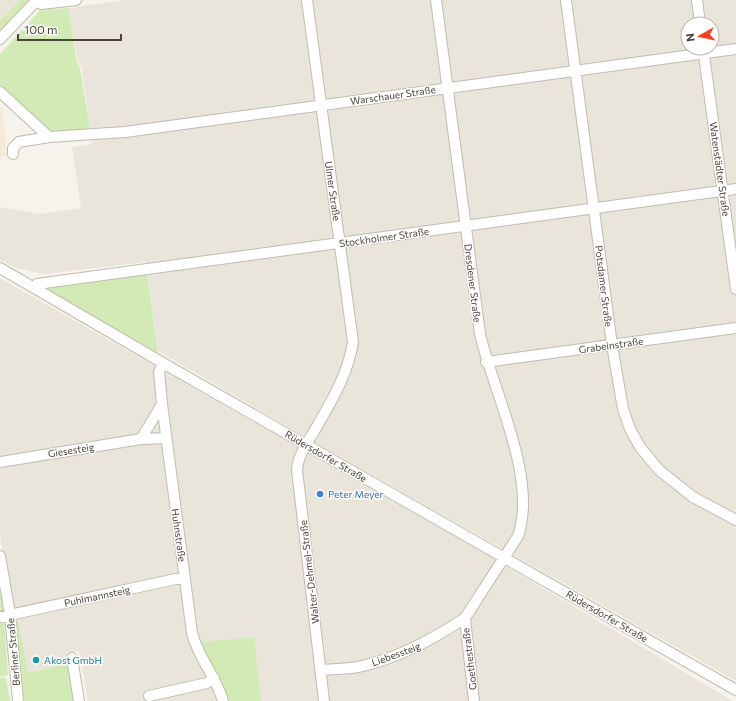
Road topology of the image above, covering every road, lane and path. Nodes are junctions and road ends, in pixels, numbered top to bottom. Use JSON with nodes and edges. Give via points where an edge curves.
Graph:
{"nodes":[{"id":1,"x":37,"y":0,"type":"edge"},
{"id":2,"x":76,"y":0,"type":"edge"},
{"id":3,"x":307,"y":0,"type":"edge"},
{"id":4,"x":436,"y":0,"type":"edge"},
{"id":5,"x":566,"y":0,"type":"edge"},
{"id":6,"x":697,"y":0,"type":"edge"},
{"id":7,"x":699,"y":16,"type":"edge"},
{"id":8,"x":0,"y":39,"type":"edge"},
{"id":9,"x":736,"y":49,"type":"edge"},
{"id":10,"x":720,"y":50,"type":"edge"},
{"id":11,"x":680,"y":55,"type":"edge"},
{"id":12,"x":705,"y":56,"type":"edge"},
{"id":13,"x":575,"y":70,"type":"junction"},
{"id":14,"x":447,"y":88,"type":"junction"},
{"id":15,"x":0,"y":92,"type":"edge"},
{"id":16,"x":321,"y":105,"type":"junction"},
{"id":17,"x":49,"y":137,"type":"junction"},
{"id":18,"x":13,"y":154,"type":"dead end"},
{"id":19,"x":736,"y":188,"type":"edge"},
{"id":20,"x":722,"y":190,"type":"junction"},
{"id":21,"x":595,"y":209,"type":"junction"},
{"id":22,"x":466,"y":226,"type":"junction"},
{"id":23,"x":340,"y":242,"type":"junction"},
{"id":24,"x":0,"y":268,"type":"edge"},
{"id":25,"x":35,"y":288,"type":"junction"},
{"id":26,"x":736,"y":289,"type":"edge"},
{"id":27,"x":736,"y":328,"type":"edge"},
{"id":28,"x":612,"y":345,"type":"junction"},
{"id":29,"x":486,"y":362,"type":"junction"},
{"id":30,"x":163,"y":363,"type":"junction"},
{"id":31,"x":162,"y":404,"type":"junction"},
{"id":32,"x":141,"y":438,"type":"junction"},
{"id":33,"x":166,"y":438,"type":"junction"},
{"id":34,"x":306,"y":444,"type":"junction"},
{"id":35,"x":0,"y":462,"type":"edge"},
{"id":36,"x":736,"y":520,"type":"edge"},
{"id":37,"x":0,"y":556,"type":"edge"},
{"id":38,"x":505,"y":558,"type":"junction"},
{"id":39,"x":185,"y":577,"type":"junction"},
{"id":40,"x":5,"y":616,"type":"edge"},
{"id":41,"x":465,"y":618,"type":"junction"},
{"id":42,"x":72,"y":658,"type":"dead end"},
{"id":43,"x":321,"y":670,"type":"junction"},
{"id":44,"x":214,"y":678,"type":"junction"},
{"id":45,"x":736,"y":690,"type":"edge"},
{"id":46,"x":149,"y":696,"type":"dead end"},
{"id":47,"x":18,"y":701,"type":"edge"},
{"id":48,"x":79,"y":701,"type":"edge"},
{"id":49,"x":223,"y":701,"type":"edge"},
{"id":50,"x":324,"y":701,"type":"edge"},
{"id":51,"x":474,"y":701,"type":"edge"}],
"edges":[{"from":1,"to":2,"type":"street","via":[[40,4]]},
{"from":1,"to":8,"type":"street"},
{"from":3,"to":16,"type":"street","name":"Ulmer Straße"},
{"from":4,"to":14,"type":"street","name":"Dresdener Straße"},
{"from":5,"to":13,"type":"street","name":"Potsdamer Straße"},
{"from":6,"to":7,"type":"street"},
{"from":9,"to":10,"type":"street","name":"Warschauer Straße"},
{"from":11,"to":13,"type":"street","name":"Warschauer Straße"},
{"from":12,"to":20,"type":"street","name":"Watenstädter Straße"},
{"from":13,"to":14,"type":"street","name":"Warschauer Straße"},
{"from":13,"to":21,"type":"street","name":"Potsdamer Straße"},
{"from":14,"to":16,"type":"street","name":"Warschauer Straße"},
{"from":14,"to":22,"type":"street","name":"Dresdener Straße"},
{"from":15,"to":17,"type":"street"},
{"from":16,"to":17,"type":"street","name":"Warschauer Straße","via":[[125,132]]},
{"from":16,"to":23,"type":"street","name":"Ulmer Straße"},
{"from":17,"to":18,"type":"street","name":"Warschauer Straße","via":[[20,142],[14,148]]},
{"from":19,"to":20,"type":"street","name":"Stockholmer Straße"},
{"from":20,"to":21,"type":"street","name":"Stockholmer Straße"},
{"from":20,"to":26,"type":"street","name":"Watenstädter Straße"},
{"from":21,"to":22,"type":"street","name":"Stockholmer Straße"},
{"from":21,"to":28,"type":"street","name":"Potsdamer Straße"},
{"from":22,"to":23,"type":"street","name":"Stockholmer Straße"},
{"from":22,"to":29,"type":"street","name":"Dresdener Straße"},
{"from":23,"to":25,"type":"street","name":"Stockholmer Straße","via":[[37,284]]},
{"from":23,"to":34,"type":"street","name":"Ulmer Straße","via":[[352,349],[339,387]]},
{"from":24,"to":25,"type":"street","name":"Rüdersdorfer Straße"},
{"from":25,"to":30,"type":"street","name":"Rüdersdorfer Straße"},
{"from":27,"to":28,"type":"street","name":"Grabeinstraße"},
{"from":28,"to":29,"type":"street","name":"Grabeinstraße"},
{"from":28,"to":36,"type":"street","name":"Potsdamer Straße","via":[[623,409],[640,447],[673,483]]},
{"from":29,"to":38,"type":"street","name":"Dresdener Straße","via":[[516,452],[522,489],[522,524]]},
{"from":30,"to":31,"type":"street","name":"Huhnstraße","via":[[159,372]]},
{"from":30,"to":34,"type":"street","name":"Rüdersdorfer Straße"},
{"from":31,"to":32,"type":"street"},
{"from":31,"to":33,"type":"street","name":"Huhnstraße"},
{"from":32,"to":33,"type":"street","name":"Giesesteig"},
{"from":32,"to":35,"type":"street","name":"Giesesteig"},
{"from":33,"to":39,"type":"street","name":"Huhnstraße"},
{"from":34,"to":38,"type":"street","name":"Rüdersdorfer Straße"},
{"from":34,"to":43,"type":"street","name":"Walter-Dehmel-Straße","via":[[297,463],[297,470]]},
{"from":37,"to":40,"type":"street","name":"Berliner Straße"},
{"from":38,"to":41,"type":"street","name":"Goethestraße"},
{"from":38,"to":45,"type":"street","name":"Rüdersdorfer Straße"},
{"from":39,"to":40,"type":"street","name":"Puhlmannsteig"},
{"from":39,"to":44,"type":"street","name":"Huhnstraße","via":[[194,642],[201,659]]},
{"from":40,"to":47,"type":"street","name":"Berliner Straße"},
{"from":41,"to":43,"type":"street","name":"Liebessteig","via":[[428,641],[394,656],[357,667]]},
{"from":41,"to":51,"type":"street","name":"Goethestraße"},
{"from":42,"to":48,"type":"street"},
{"from":43,"to":50,"type":"street","name":"Walter-Dehmel-Straße"},
{"from":44,"to":46,"type":"street","via":[[207,683]]},
{"from":44,"to":49,"type":"street","name":"Huhnstraße"}]}
